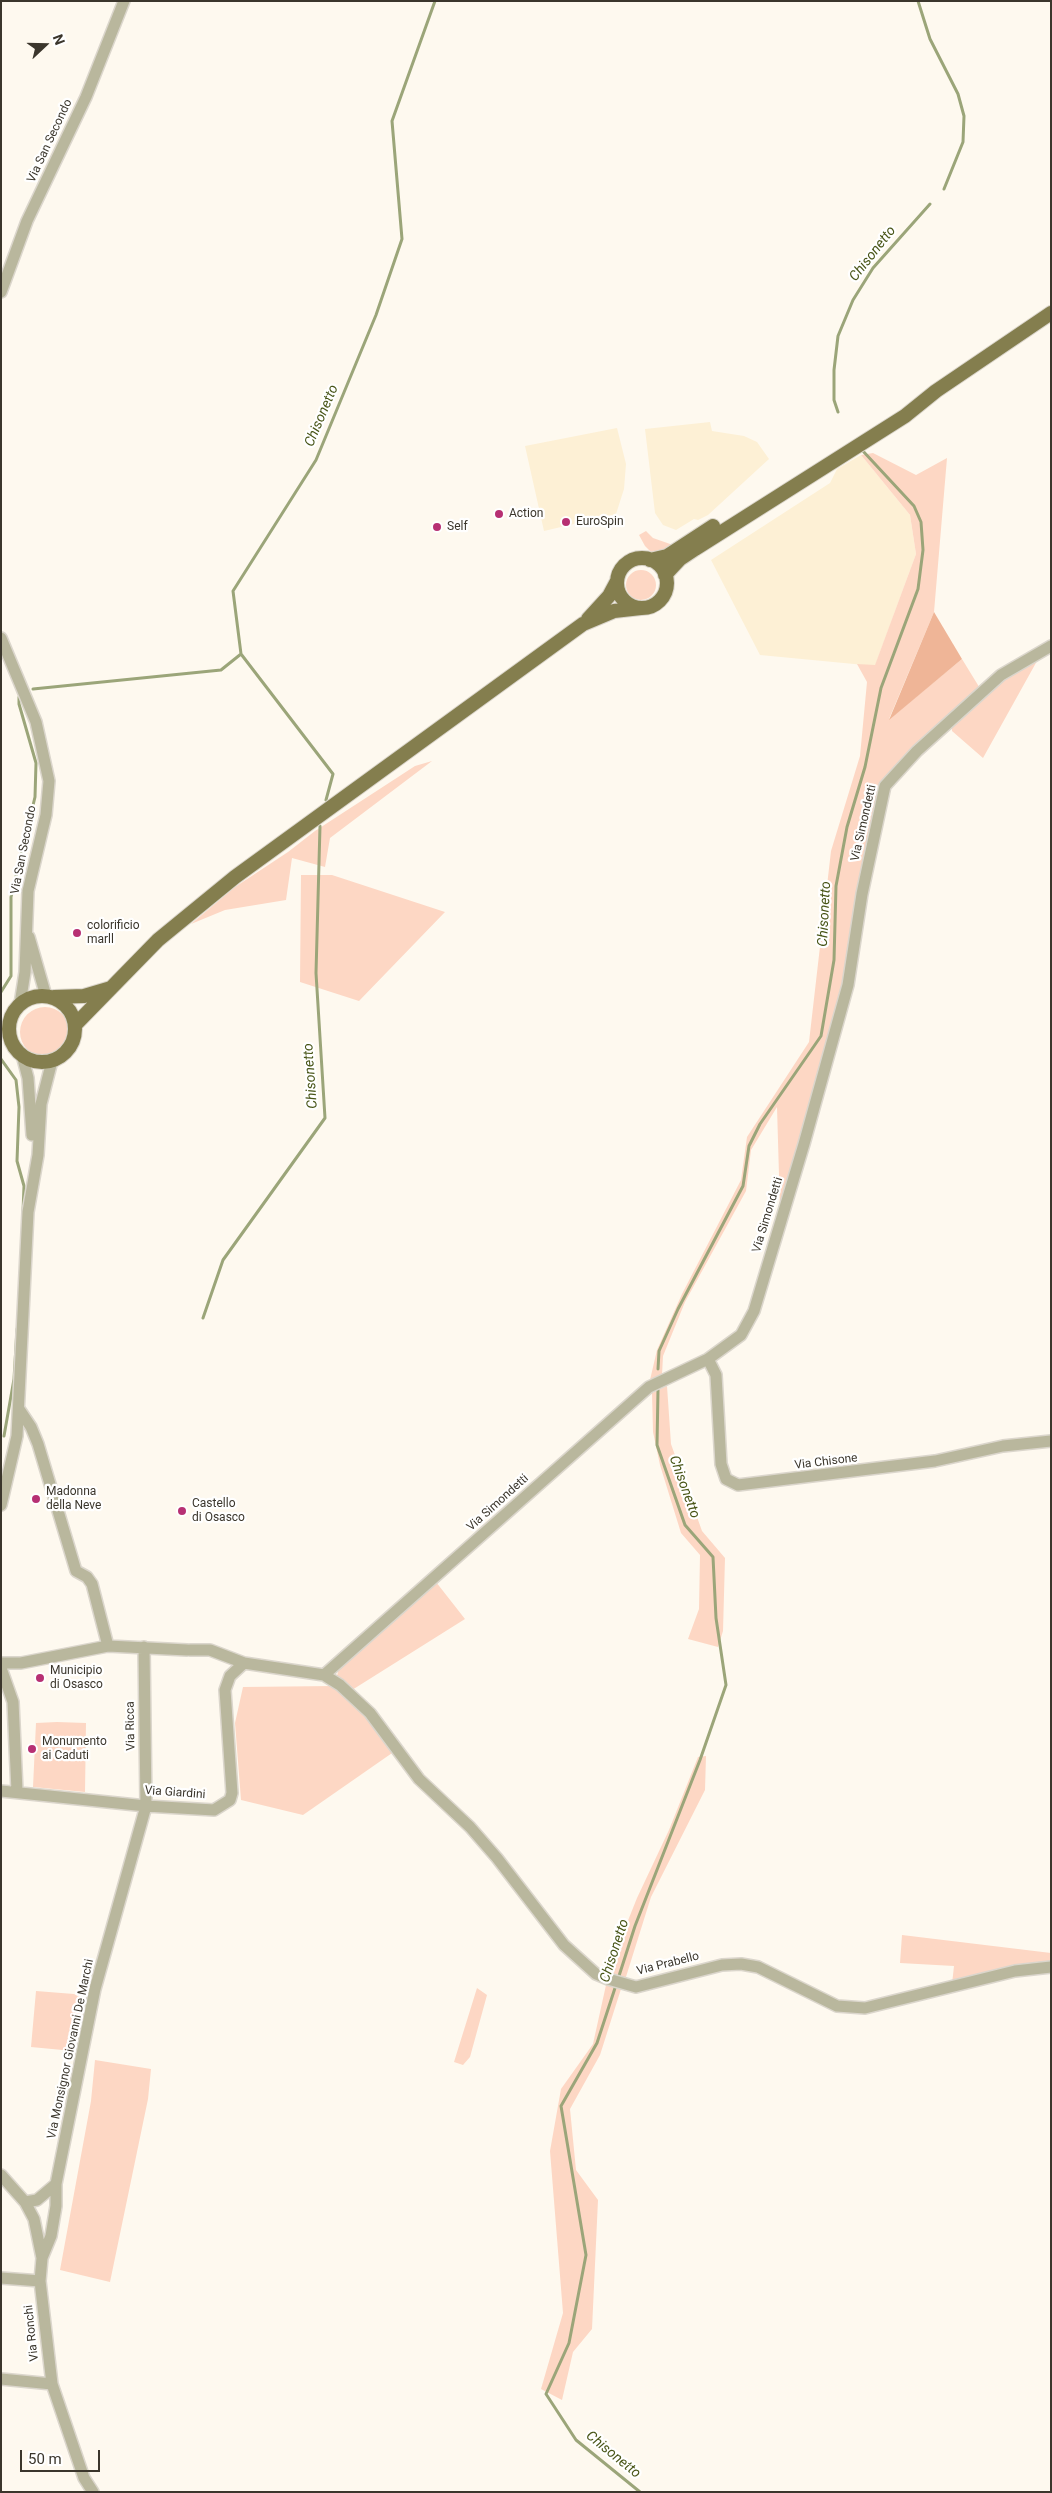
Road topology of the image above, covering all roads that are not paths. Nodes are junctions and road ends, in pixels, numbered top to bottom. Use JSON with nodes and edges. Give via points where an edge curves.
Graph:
{"nodes":[{"id":1,"x":124,"y":1,"type":"edge"},
{"id":2,"x":1,"y":292,"type":"edge"},
{"id":3,"x":1051,"y":313,"type":"edge"},
{"id":4,"x":936,"y":392,"type":"junction"},
{"id":5,"x":650,"y":560,"type":"junction"},
{"id":6,"x":665,"y":575,"type":"junction"},
{"id":7,"x":617,"y":581,"type":"junction"},
{"id":8,"x":641,"y":608,"type":"junction"},
{"id":9,"x":583,"y":624,"type":"junction"},
{"id":10,"x":1,"y":638,"type":"edge"},
{"id":11,"x":1051,"y":646,"type":"edge"},
{"id":12,"x":25,"y":926,"type":"junction"},
{"id":13,"x":112,"y":988,"type":"junction"},
{"id":14,"x":50,"y":996,"type":"junction"},
{"id":15,"x":11,"y":1011,"type":"edge"},
{"id":16,"x":75,"y":1025,"type":"junction"},
{"id":17,"x":6,"y":1041,"type":"edge"},
{"id":18,"x":22,"y":1055,"type":"junction"},
{"id":19,"x":52,"y":1061,"type":"junction"},
{"id":20,"x":33,"y":1178,"type":"junction"},
{"id":21,"x":708,"y":1359,"type":"junction"},
{"id":22,"x":19,"y":1410,"type":"junction"},
{"id":23,"x":1051,"y":1441,"type":"edge"},
{"id":24,"x":2,"y":1502,"type":"edge"},
{"id":25,"x":108,"y":1646,"type":"junction"},
{"id":26,"x":144,"y":1646,"type":"junction"},
{"id":27,"x":1,"y":1663,"type":"edge"},
{"id":28,"x":244,"y":1663,"type":"junction"},
{"id":29,"x":1,"y":1668,"type":"edge"},
{"id":30,"x":324,"y":1675,"type":"junction"},
{"id":31,"x":1,"y":1791,"type":"edge"},
{"id":32,"x":18,"y":1791,"type":"junction"},
{"id":33,"x":146,"y":1806,"type":"junction"},
{"id":34,"x":1051,"y":1967,"type":"edge"},
{"id":35,"x":1,"y":2175,"type":"edge"},
{"id":36,"x":56,"y":2184,"type":"junction"},
{"id":37,"x":25,"y":2202,"type":"junction"},
{"id":38,"x":42,"y":2258,"type":"junction"},
{"id":39,"x":1,"y":2278,"type":"edge"},
{"id":40,"x":40,"y":2280,"type":"junction"},
{"id":41,"x":1,"y":2379,"type":"edge"},
{"id":42,"x":52,"y":2384,"type":"junction"},
{"id":43,"x":93,"y":2492,"type":"edge"}],
"edges":[{"from":1,"to":2,"type":"street","name":"Via San Secondo","via":[[86,97],[27,221]]},
{"from":3,"to":4,"type":"main road"},
{"from":4,"to":5,"type":"main road","via":[[666,556]]},
{"from":4,"to":6,"type":"main road","via":[[881,432],[694,549]]},
{"from":5,"to":6,"type":"main road"},
{"from":5,"to":7,"type":"main road","via":[[638,559],[627,564]]},
{"from":6,"to":8,"type":"main road","via":[[667,582],[662,598],[657,604]]},
{"from":7,"to":8,"type":"main road","via":[[621,596],[633,607]]},
{"from":7,"to":9,"type":"main road","via":[[609,596]]},
{"from":8,"to":9,"type":"main road","via":[[614,611]]},
{"from":9,"to":13,"type":"main road","via":[[235,878],[158,940]]},
{"from":10,"to":12,"type":"street","name":"Via San Secondo","via":[[36,722],[49,781],[46,815],[28,891]]},
{"from":11,"to":21,"type":"street","name":"Via Simondetti","via":[[1001,675],[917,751],[885,786],[862,894],[848,985],[754,1311],[741,1335]]},
{"from":12,"to":14,"type":"street"},
{"from":12,"to":15,"type":"street","name":"Via San Secondo","via":[[25,972]]},
{"from":13,"to":14,"type":"main road","via":[[84,996]]},
{"from":13,"to":16,"type":"main road"},
{"from":14,"to":15,"type":"main road","via":[[28,999]]},
{"from":14,"to":16,"type":"main road","via":[[69,1008]]},
{"from":15,"to":17,"type":"main road"},
{"from":16,"to":19,"type":"main road","via":[[72,1043]]},
{"from":17,"to":18,"type":"main road"},
{"from":18,"to":19,"type":"main road","via":[[42,1062]]},
{"from":18,"to":20,"type":"street","via":[[31,1101]]},
{"from":19,"to":20,"type":"street","via":[[40,1104],[38,1155]]},
{"from":20,"to":22,"type":"street","via":[[23,1272]]},
{"from":21,"to":23,"type":"street","name":"Via Chisone","via":[[716,1375],[721,1464],[726,1479],[738,1485],[935,1461],[1003,1446]]},
{"from":21,"to":30,"type":"street","name":"Via Simondetti","via":[[649,1387]]},
{"from":22,"to":24,"type":"street","via":[[14,1454]]},
{"from":22,"to":25,"type":"street","via":[[32,1427],[76,1571],[92,1584]]},
{"from":25,"to":26,"type":"street"},
{"from":25,"to":27,"type":"street","via":[[21,1663]]},
{"from":26,"to":28,"type":"street","via":[[210,1650]]},
{"from":26,"to":33,"type":"street","name":"Via Ricca"},
{"from":28,"to":30,"type":"street"},
{"from":28,"to":33,"type":"street","name":"Via Giardini","via":[[230,1676],[225,1690],[230,1800],[214,1810]]},
{"from":29,"to":32,"type":"street","via":[[13,1702]]},
{"from":30,"to":34,"type":"street","name":"Via Prabello","via":[[370,1713],[419,1779],[470,1827],[564,1945],[596,1974],[608,1979],[636,1986],[722,1964],[741,1964],[758,1967],[837,2006],[864,2008],[1016,1971]]},
{"from":31,"to":32,"type":"street","name":"Via Giardini"},
{"from":32,"to":33,"type":"street","name":"Via Giardini"},
{"from":33,"to":36,"type":"street","name":"Via Monsignor Giovanni De Marchi","via":[[95,1989]]},
{"from":35,"to":37,"type":"street","name":"Via Ronchi"},
{"from":36,"to":37,"type":"street","via":[[37,2200]]},
{"from":36,"to":38,"type":"street","name":"Via Monsignor Giovanni De Marchi","via":[[51,2236]]},
{"from":37,"to":38,"type":"street","name":"Via Ronchi","via":[[34,2219]]},
{"from":38,"to":40,"type":"street","name":"Via Ronchi"},
{"from":39,"to":40,"type":"street"},
{"from":40,"to":42,"type":"street","name":"Via Ronchi"},
{"from":41,"to":42,"type":"street"},
{"from":42,"to":43,"type":"street","name":"Via Ronchi","via":[[84,2478]]}]}
